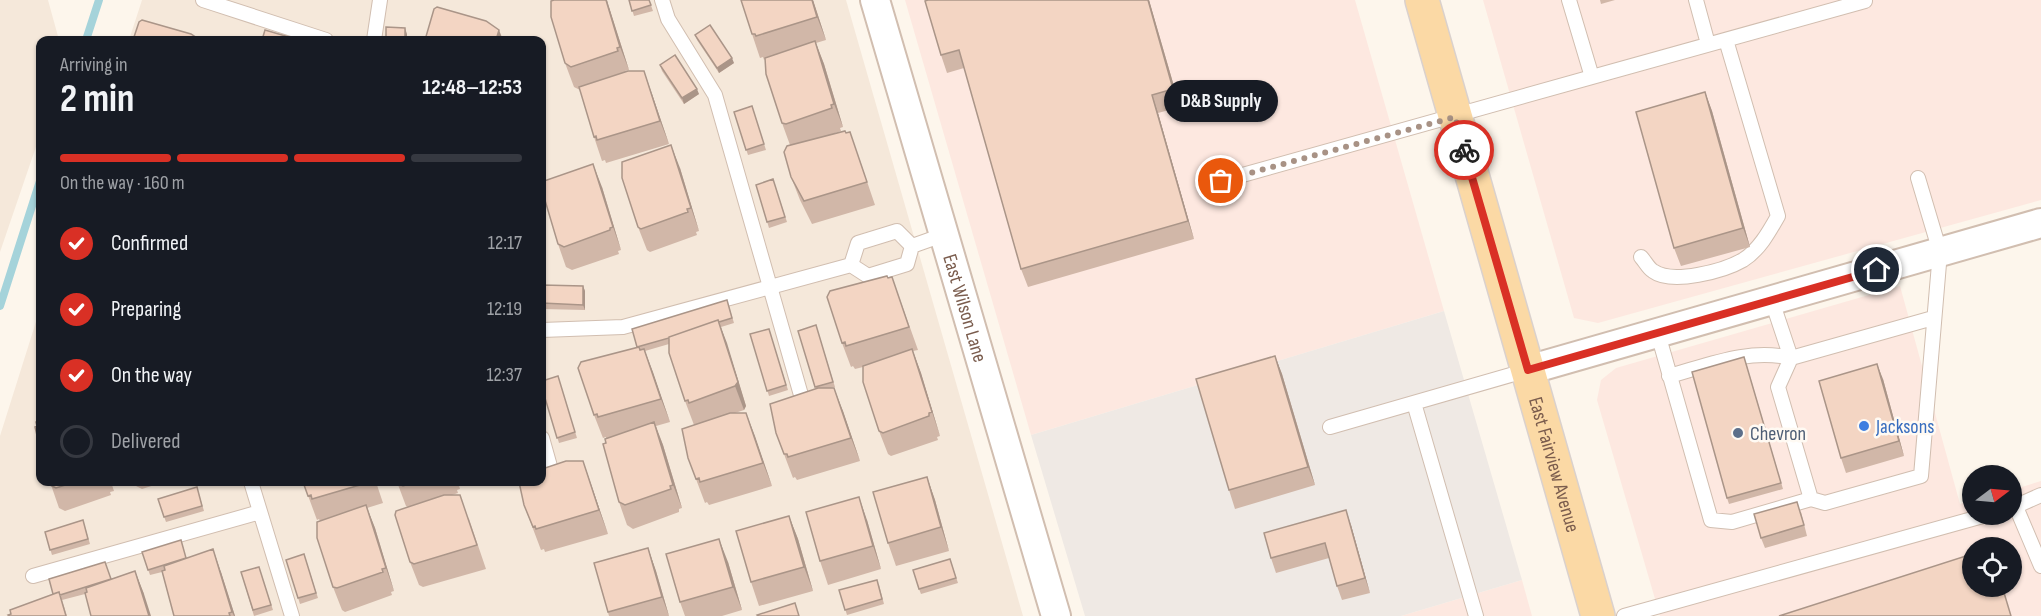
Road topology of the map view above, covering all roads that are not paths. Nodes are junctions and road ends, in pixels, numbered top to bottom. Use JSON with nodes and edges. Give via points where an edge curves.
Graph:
{"nodes":[{"id":1,"x":203,"y":0,"type":"edge"},
{"id":2,"x":380,"y":0,"type":"edge"},
{"id":3,"x":662,"y":0,"type":"edge"},
{"id":4,"x":875,"y":0,"type":"edge"},
{"id":5,"x":1422,"y":0,"type":"edge"},
{"id":6,"x":1569,"y":0,"type":"edge"},
{"id":7,"x":1696,"y":0,"type":"edge"},
{"id":8,"x":1865,"y":1,"type":"edge"},
{"id":9,"x":314,"y":36,"type":"edge"},
{"id":10,"x":375,"y":36,"type":"edge"},
{"id":11,"x":1726,"y":40,"type":"junction"},
{"id":12,"x":1708,"y":45,"type":"junction"},
{"id":13,"x":1592,"y":77,"type":"junction"},
{"id":14,"x":1455,"y":117,"type":"junction"},
{"id":15,"x":1918,"y":178,"type":"dead end"},
{"id":16,"x":1221,"y":181,"type":"dead end"},
{"id":17,"x":2041,"y":223,"type":"edge"},
{"id":18,"x":944,"y":235,"type":"junction"},
{"id":19,"x":912,"y":246,"type":"junction"},
{"id":20,"x":1940,"y":252,"type":"junction"},
{"id":21,"x":1641,"y":257,"type":"dead end"},
{"id":22,"x":851,"y":265,"type":"junction"},
{"id":23,"x":771,"y":286,"type":"junction"},
{"id":24,"x":1772,"y":301,"type":"junction"},
{"id":25,"x":1933,"y":318,"type":"junction"},
{"id":26,"x":546,"y":330,"type":"edge"},
{"id":27,"x":1658,"y":334,"type":"junction"},
{"id":28,"x":1791,"y":358,"type":"junction"},
{"id":29,"x":1528,"y":370,"type":"junction"},
{"id":30,"x":1669,"y":376,"type":"junction"},
{"id":31,"x":801,"y":395,"type":"edge"},
{"id":32,"x":1414,"y":403,"type":"junction"},
{"id":33,"x":1330,"y":427,"type":"dead end"},
{"id":34,"x":546,"y":452,"type":"edge"},
{"id":35,"x":551,"y":470,"type":"edge"},
{"id":36,"x":252,"y":486,"type":"edge"},
{"id":37,"x":2041,"y":495,"type":"edge"},
{"id":38,"x":1811,"y":500,"type":"junction"},
{"id":39,"x":2022,"y":504,"type":"edge"},
{"id":40,"x":260,"y":512,"type":"junction"},
{"id":41,"x":1962,"y":522,"type":"edge"},
{"id":42,"x":2022,"y":525,"type":"edge"},
{"id":43,"x":2041,"y":566,"type":"edge"},
{"id":44,"x":33,"y":576,"type":"dead end"},
{"id":45,"x":292,"y":616,"type":"edge"},
{"id":46,"x":1056,"y":616,"type":"edge"},
{"id":47,"x":1476,"y":616,"type":"edge"},
{"id":48,"x":1598,"y":616,"type":"edge"},
{"id":49,"x":1624,"y":616,"type":"edge"}],
"edges":[{"from":1,"to":9,"type":"lane"},
{"from":2,"to":10,"type":"lane"},
{"from":3,"to":23,"type":"lane","via":[[668,19],[715,95]]},
{"from":4,"to":18,"type":"street","name":"East Wilson Lane"},
{"from":5,"to":14,"type":"main road","name":"East Fairview Avenue"},
{"from":6,"to":13,"type":"lane"},
{"from":7,"to":12,"type":"lane"},
{"from":8,"to":11,"type":"lane"},
{"from":11,"to":12,"type":"lane"},
{"from":11,"to":21,"type":"lane","via":[[1778,216],[1760,245],[1743,260],[1724,267],[1689,276],[1665,276],[1652,271]]},
{"from":12,"to":13,"type":"lane"},
{"from":13,"to":14,"type":"lane"},
{"from":14,"to":16,"type":"lane"},
{"from":14,"to":29,"type":"main road","name":"East Fairview Avenue"},
{"from":15,"to":20,"type":"lane"},
{"from":17,"to":20,"type":"street"},
{"from":18,"to":19,"type":"lane"},
{"from":18,"to":46,"type":"street","name":"East Wilson Lane"},
{"from":19,"to":22,"type":"lane","via":[[907,264],[868,276]]},
{"from":19,"to":22,"type":"lane","via":[[897,231],[858,243]]},
{"from":20,"to":24,"type":"street"},
{"from":20,"to":25,"type":"lane"},
{"from":22,"to":23,"type":"lane"},
{"from":23,"to":26,"type":"lane","via":[[623,327]]},
{"from":23,"to":31,"type":"lane"},
{"from":24,"to":27,"type":"street"},
{"from":24,"to":28,"type":"lane"},
{"from":25,"to":28,"type":"lane"},
{"from":25,"to":38,"type":"lane","via":[[1921,476],[1825,503]]},
{"from":27,"to":29,"type":"street"},
{"from":27,"to":30,"type":"lane"},
{"from":28,"to":30,"type":"lane","via":[[1770,353],[1744,356]]},
{"from":28,"to":38,"type":"lane","via":[[1778,387]]},
{"from":29,"to":32,"type":"lane"},
{"from":29,"to":48,"type":"main road","name":"East Fairview Avenue"},
{"from":30,"to":38,"type":"lane","via":[[1711,520],[1732,522]]},
{"from":32,"to":33,"type":"lane"},
{"from":32,"to":47,"type":"lane"},
{"from":34,"to":35,"type":"lane"},
{"from":36,"to":40,"type":"lane"},
{"from":37,"to":39,"type":"lane"},
{"from":40,"to":44,"type":"lane"},
{"from":40,"to":45,"type":"lane"},
{"from":41,"to":49,"type":"lane"},
{"from":42,"to":43,"type":"lane"}]}
